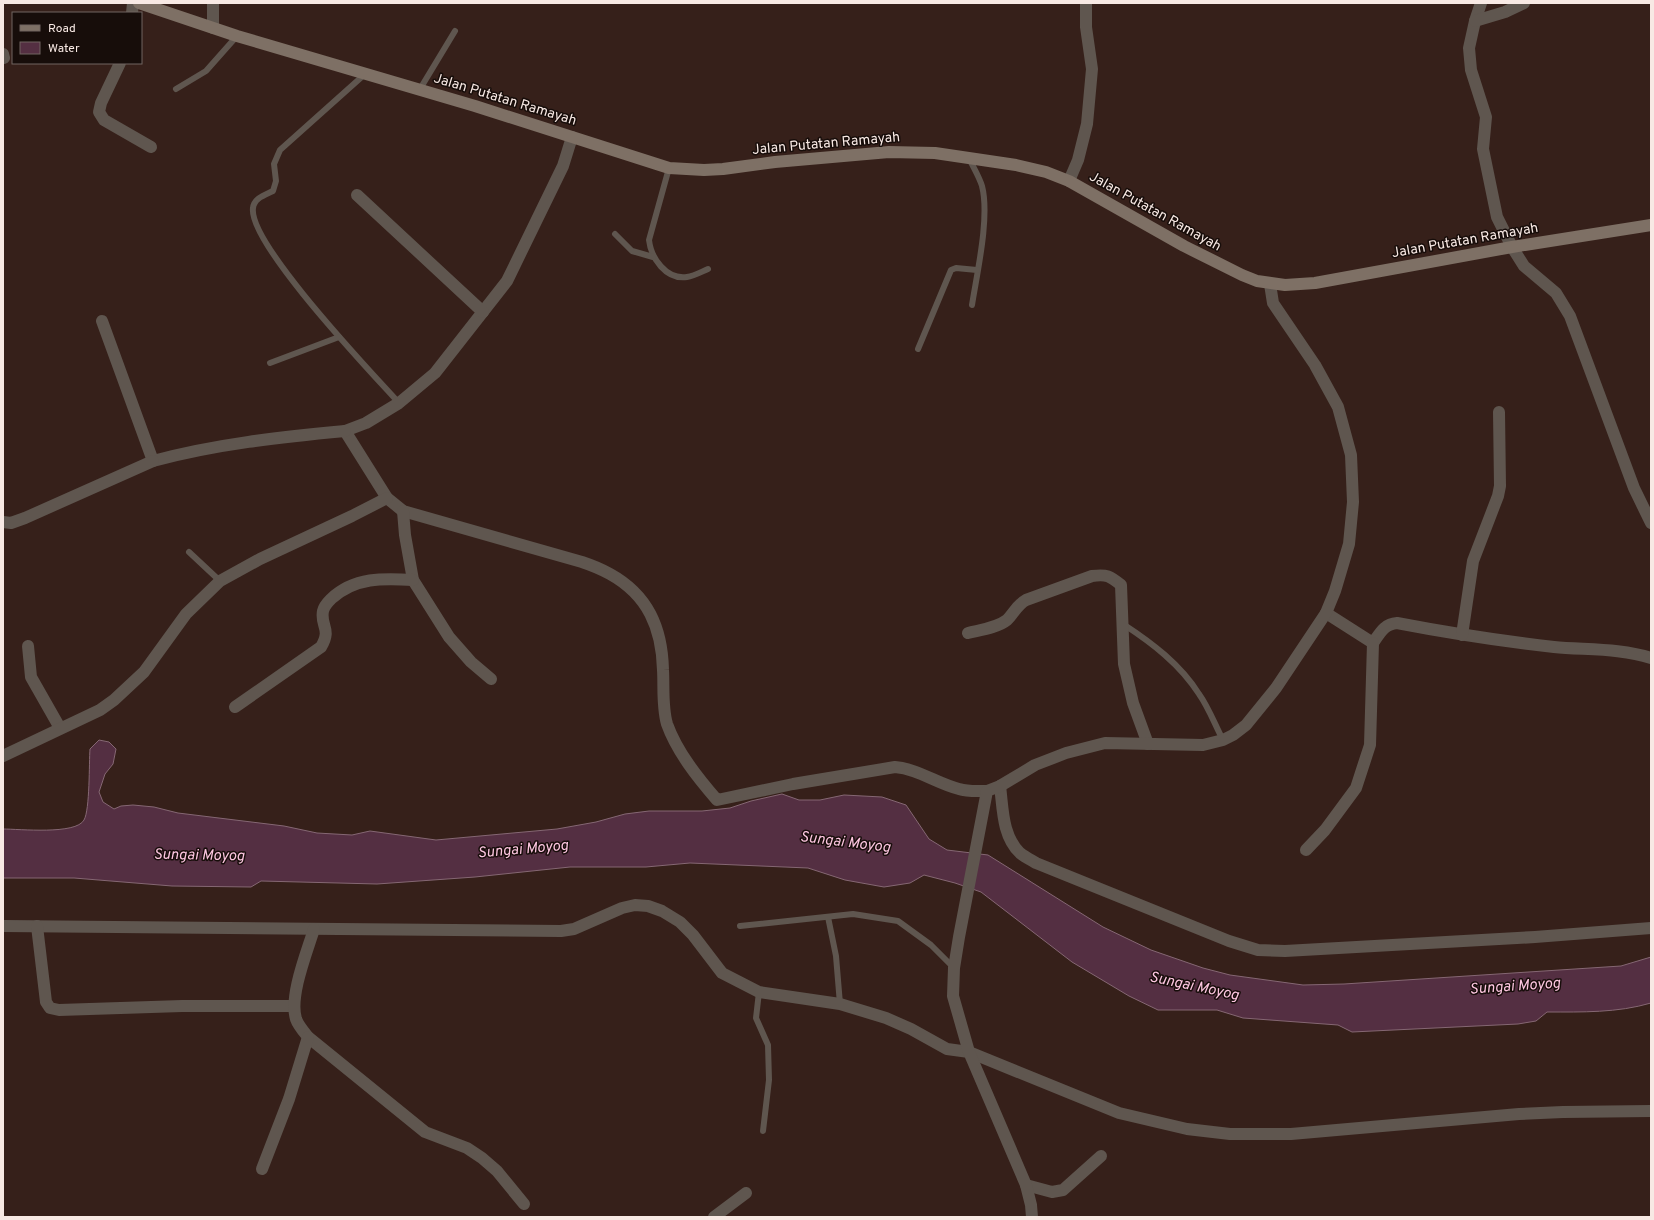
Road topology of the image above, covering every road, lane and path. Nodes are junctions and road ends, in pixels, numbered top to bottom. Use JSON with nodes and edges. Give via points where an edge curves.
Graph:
{"nodes":[{"id":1,"x":139,"y":3,"type":"edge"},
{"id":2,"x":213,"y":3,"type":"edge"},
{"id":3,"x":1086,"y":3,"type":"edge"},
{"id":4,"x":1481,"y":3,"type":"edge"},
{"id":5,"x":1524,"y":3,"type":"edge"},
{"id":6,"x":1475,"y":21,"type":"junction"},
{"id":7,"x":213,"y":28,"type":"junction"},
{"id":8,"x":455,"y":31,"type":"dead end"},
{"id":9,"x":237,"y":36,"type":"junction"},
{"id":10,"x":120,"y":64,"type":"edge"},
{"id":11,"x":366,"y":73,"type":"junction"},
{"id":12,"x":176,"y":89,"type":"dead end"},
{"id":13,"x":420,"y":89,"type":"junction"},
{"id":14,"x":572,"y":137,"type":"junction"},
{"id":15,"x":151,"y":147,"type":"dead end"},
{"id":16,"x":969,"y":158,"type":"junction"},
{"id":17,"x":669,"y":168,"type":"junction"},
{"id":18,"x":1069,"y":181,"type":"junction"},
{"id":19,"x":356,"y":195,"type":"dead end"},
{"id":20,"x":1651,"y":225,"type":"edge"},
{"id":21,"x":615,"y":234,"type":"dead end"},
{"id":22,"x":1512,"y":247,"type":"junction"},
{"id":23,"x":653,"y":257,"type":"junction"},
{"id":24,"x":708,"y":269,"type":"dead end"},
{"id":25,"x":977,"y":270,"type":"junction"},
{"id":26,"x":1270,"y":284,"type":"junction"},
{"id":27,"x":972,"y":305,"type":"dead end"},
{"id":28,"x":482,"y":312,"type":"junction"},
{"id":29,"x":102,"y":321,"type":"dead end"},
{"id":30,"x":339,"y":337,"type":"junction"},
{"id":31,"x":918,"y":348,"type":"dead end"},
{"id":32,"x":270,"y":363,"type":"dead end"},
{"id":33,"x":399,"y":403,"type":"junction"},
{"id":34,"x":1500,"y":412,"type":"dead end"},
{"id":35,"x":346,"y":431,"type":"junction"},
{"id":36,"x":153,"y":461,"type":"junction"},
{"id":37,"x":387,"y":498,"type":"junction"},
{"id":38,"x":403,"y":511,"type":"junction"},
{"id":39,"x":1650,"y":518,"type":"edge"},
{"id":40,"x":3,"y":522,"type":"edge"},
{"id":41,"x":189,"y":552,"type":"dead end"},
{"id":42,"x":413,"y":580,"type":"junction"},
{"id":43,"x":220,"y":581,"type":"junction"},
{"id":44,"x":1326,"y":613,"type":"junction"},
{"id":45,"x":1122,"y":624,"type":"junction"},
{"id":46,"x":968,"y":633,"type":"dead end"},
{"id":47,"x":1462,"y":635,"type":"junction"},
{"id":48,"x":1373,"y":643,"type":"junction"},
{"id":49,"x":28,"y":646,"type":"dead end"},
{"id":50,"x":1651,"y":658,"type":"edge"},
{"id":51,"x":491,"y":679,"type":"dead end"},
{"id":52,"x":235,"y":707,"type":"dead end"},
{"id":53,"x":60,"y":728,"type":"junction"},
{"id":54,"x":1223,"y":740,"type":"junction"},
{"id":55,"x":1148,"y":744,"type":"junction"},
{"id":56,"x":3,"y":756,"type":"edge"},
{"id":57,"x":1000,"y":786,"type":"junction"},
{"id":58,"x":987,"y":791,"type":"junction"},
{"id":59,"x":1306,"y":850,"type":"dead end"},
{"id":60,"x":828,"y":917,"type":"junction"},
{"id":61,"x":3,"y":926,"type":"edge"},
{"id":62,"x":37,"y":926,"type":"junction"},
{"id":63,"x":740,"y":926,"type":"dead end"},
{"id":64,"x":1651,"y":928,"type":"edge"},
{"id":65,"x":314,"y":929,"type":"junction"},
{"id":66,"x":954,"y":968,"type":"junction"},
{"id":67,"x":759,"y":992,"type":"junction"},
{"id":68,"x":840,"y":1004,"type":"junction"},
{"id":69,"x":294,"y":1006,"type":"junction"},
{"id":70,"x":308,"y":1037,"type":"junction"},
{"id":71,"x":969,"y":1052,"type":"junction"},
{"id":72,"x":1651,"y":1111,"type":"edge"},
{"id":73,"x":763,"y":1131,"type":"dead end"},
{"id":74,"x":1101,"y":1156,"type":"dead end"},
{"id":75,"x":262,"y":1169,"type":"dead end"},
{"id":76,"x":1026,"y":1185,"type":"junction"},
{"id":77,"x":746,"y":1193,"type":"dead end"},
{"id":78,"x":524,"y":1204,"type":"dead end"},
{"id":79,"x":714,"y":1217,"type":"edge"},
{"id":80,"x":1032,"y":1217,"type":"edge"}],
"edges":[{"from":1,"to":7,"type":"main road","name":"Jalan Putatan Ramayah"},
{"from":2,"to":7,"type":"street"},
{"from":3,"to":18,"type":"street","via":[[1086,27],[1092,69],[1087,124],[1078,160]]},
{"from":4,"to":6,"type":"street"},
{"from":5,"to":6,"type":"street"},
{"from":6,"to":22,"type":"street","via":[[1469,48],[1471,70],[1486,117],[1483,149],[1497,217]]},
{"from":7,"to":9,"type":"main road","name":"Jalan Putatan Ramayah"},
{"from":8,"to":13,"type":"lane"},
{"from":9,"to":11,"type":"main road","name":"Jalan Putatan Ramayah"},
{"from":9,"to":12,"type":"lane","via":[[206,71]]},
{"from":10,"to":15,"type":"street","via":[[99,112],[104,120]]},
{"from":11,"to":13,"type":"main road","name":"Jalan Putatan Ramayah"},
{"from":11,"to":30,"type":"lane","via":[[280,150],[274,164],[276,181],[273,191],[257,199],[253,206],[253,215],[270,249],[303,295]]},
{"from":13,"to":14,"type":"main road","name":"Jalan Putatan Ramayah"},
{"from":14,"to":17,"type":"main road","name":"Jalan Putatan Ramayah"},
{"from":14,"to":28,"type":"street","via":[[563,166],[507,281]]},
{"from":16,"to":17,"type":"main road","name":"Jalan Putatan Ramayah","via":[[935,153],[888,152],[723,169]]},
{"from":16,"to":18,"type":"main road","name":"Jalan Putatan Ramayah","via":[[1016,165]]},
{"from":16,"to":25,"type":"lane","via":[[982,185],[985,203]]},
{"from":17,"to":23,"type":"lane","via":[[648,240]]},
{"from":18,"to":26,"type":"main road","name":"Jalan Putatan Ramayah","via":[[1191,249],[1242,275]]},
{"from":19,"to":28,"type":"street"},
{"from":20,"to":22,"type":"main road","name":"Jalan Putatan Ramayah"},
{"from":21,"to":23,"type":"lane","via":[[632,251]]},
{"from":22,"to":26,"type":"main road","name":"Jalan Putatan Ramayah","via":[[1315,284]]},
{"from":22,"to":39,"type":"street","via":[[1524,266],[1556,293],[1570,316],[1634,488]]},
{"from":23,"to":24,"type":"lane","via":[[669,273],[679,277],[688,277]]},
{"from":25,"to":27,"type":"lane"},
{"from":25,"to":31,"type":"lane","via":[[951,270]]},
{"from":26,"to":44,"type":"street","via":[[1274,303],[1315,364],[1338,407],[1352,455],[1353,502],[1349,544]]},
{"from":28,"to":33,"type":"street","via":[[434,373]]},
{"from":29,"to":36,"type":"street"},
{"from":30,"to":32,"type":"lane"},
{"from":30,"to":33,"type":"lane"},
{"from":33,"to":35,"type":"street","via":[[366,423]]},
{"from":34,"to":47,"type":"street","via":[[1500,486],[1473,561]]},
{"from":35,"to":36,"type":"street","via":[[228,445]]},
{"from":35,"to":37,"type":"street"},
{"from":36,"to":40,"type":"street","via":[[25,518],[11,523]]},
{"from":37,"to":38,"type":"street"},
{"from":37,"to":43,"type":"street"},
{"from":38,"to":42,"type":"street"},
{"from":38,"to":58,"type":"street","via":[[582,562],[610,573],[630,587],[646,605],[656,625],[662,655],[667,724],[690,766],[718,800],[895,767],[918,772],[960,790]]},
{"from":41,"to":43,"type":"lane"},
{"from":42,"to":51,"type":"street","via":[[449,637],[471,662]]},
{"from":42,"to":52,"type":"street","via":[[368,580],[352,584],[339,592],[323,608],[326,631],[321,647]]},
{"from":43,"to":53,"type":"street","via":[[186,614],[144,672],[130,686],[100,710]]},
{"from":44,"to":48,"type":"street"},
{"from":44,"to":54,"type":"street","via":[[1276,688],[1246,725]]},
{"from":45,"to":46,"type":"street","via":[[1121,585],[1111,576],[1103,574],[1019,603],[1008,619]]},
{"from":45,"to":54,"type":"lane","via":[[1155,646],[1184,674],[1199,694]]},
{"from":45,"to":55,"type":"street","via":[[1124,664]]},
{"from":47,"to":48,"type":"street","via":[[1397,623],[1388,624],[1382,629]]},
{"from":47,"to":50,"type":"street","via":[[1621,652]]},
{"from":48,"to":59,"type":"street","via":[[1370,745],[1356,788],[1325,830]]},
{"from":49,"to":53,"type":"street","via":[[31,677]]},
{"from":53,"to":56,"type":"street"},
{"from":54,"to":55,"type":"street","via":[[1203,745]]},
{"from":55,"to":57,"type":"street","via":[[1105,742],[1066,752]]},
{"from":57,"to":58,"type":"street"},
{"from":57,"to":64,"type":"street","via":[[1005,825],[1010,838],[1020,852],[1036,863],[1229,941],[1258,950],[1395,945]]},
{"from":58,"to":66,"type":"street"},
{"from":60,"to":63,"type":"lane"},
{"from":60,"to":66,"type":"lane","via":[[853,914],[898,921],[930,945]]},
{"from":60,"to":68,"type":"lane","via":[[836,956]]},
{"from":61,"to":62,"type":"street"},
{"from":62,"to":65,"type":"street"},
{"from":62,"to":69,"type":"street","via":[[46,1002],[50,1008],[59,1010]]},
{"from":65,"to":67,"type":"street","via":[[574,930],[622,908],[648,906],[680,922],[722,973]]},
{"from":65,"to":69,"type":"street","via":[[295,993]]},
{"from":66,"to":71,"type":"street","via":[[953,996]]},
{"from":67,"to":68,"type":"street"},
{"from":67,"to":73,"type":"lane","via":[[756,1018],[768,1045],[769,1080]]},
{"from":68,"to":71,"type":"street","via":[[886,1018],[947,1049]]},
{"from":69,"to":70,"type":"street","via":[[297,1020]]},
{"from":70,"to":75,"type":"street","via":[[289,1099]]},
{"from":70,"to":78,"type":"street","via":[[424,1132],[467,1148],[482,1158],[497,1171]]},
{"from":71,"to":72,"type":"street","via":[[1119,1113],[1187,1129],[1230,1134],[1291,1134],[1548,1113]]},
{"from":71,"to":76,"type":"street"},
{"from":74,"to":76,"type":"street","via":[[1063,1190],[1052,1192]]},
{"from":76,"to":80,"type":"street"},
{"from":77,"to":79,"type":"street"}]}
